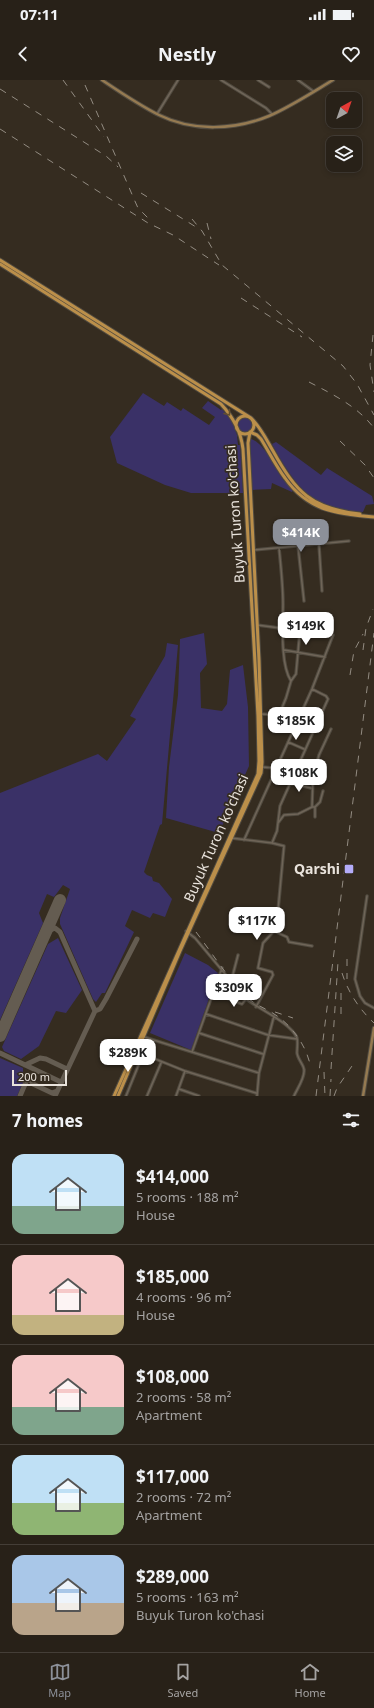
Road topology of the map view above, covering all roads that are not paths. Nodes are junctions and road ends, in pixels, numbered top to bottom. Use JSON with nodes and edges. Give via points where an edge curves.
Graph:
{"nodes":[{"id":1,"x":102,"y":80,"type":"edge"},
{"id":2,"x":178,"y":80,"type":"edge"},
{"id":3,"x":221,"y":80,"type":"edge"},
{"id":4,"x":258,"y":80,"type":"edge"},
{"id":5,"x":298,"y":80,"type":"edge"},
{"id":6,"x":333,"y":80,"type":"edge"},
{"id":7,"x":269,"y":87,"type":"dead end"},
{"id":8,"x":313,"y":91,"type":"junction"},
{"id":9,"x":157,"y":114,"type":"junction"},
{"id":10,"x":272,"y":114,"type":"junction"},
{"id":11,"x":0,"y":260,"type":"edge"},
{"id":12,"x":0,"y":264,"type":"edge"},
{"id":13,"x":251,"y":418,"type":"junction"},
{"id":14,"x":238,"y":429,"type":"junction"},
{"id":15,"x":250,"y":432,"type":"junction"},
{"id":16,"x":362,"y":515,"type":"junction"},
{"id":17,"x":374,"y":516,"type":"edge"},
{"id":18,"x":349,"y":542,"type":"dead end"},
{"id":19,"x":319,"y":545,"type":"junction"},
{"id":20,"x":298,"y":546,"type":"junction"},
{"id":21,"x":279,"y":548,"type":"junction"},
{"id":22,"x":253,"y":550,"type":"junction"},
{"id":23,"x":322,"y":591,"type":"dead end"},
{"id":24,"x":304,"y":602,"type":"dead end"},
{"id":25,"x":255,"y":624,"type":"junction"},
{"id":26,"x":282,"y":628,"type":"junction"},
{"id":27,"x":300,"y":630,"type":"junction"},
{"id":28,"x":284,"y":650,"type":"junction"},
{"id":29,"x":297,"y":652,"type":"junction"},
{"id":30,"x":325,"y":657,"type":"junction"},
{"id":31,"x":291,"y":680,"type":"junction"},
{"id":32,"x":312,"y":689,"type":"junction"},
{"id":33,"x":261,"y":714,"type":"junction"},
{"id":34,"x":279,"y":715,"type":"junction"},
{"id":35,"x":296,"y":725,"type":"junction"},
{"id":36,"x":331,"y":729,"type":"dead end"},
{"id":37,"x":313,"y":732,"type":"junction"},
{"id":38,"x":288,"y":742,"type":"junction"},
{"id":39,"x":304,"y":749,"type":"junction"},
{"id":40,"x":262,"y":767,"type":"junction"},
{"id":41,"x":276,"y":769,"type":"junction"},
{"id":42,"x":292,"y":777,"type":"junction"},
{"id":43,"x":290,"y":783,"type":"junction"},
{"id":44,"x":312,"y":788,"type":"junction"},
{"id":45,"x":323,"y":790,"type":"dead end"},
{"id":46,"x":312,"y":807,"type":"junction"},
{"id":47,"x":315,"y":807,"type":"junction"},
{"id":48,"x":315,"y":818,"type":"dead end"},
{"id":49,"x":278,"y":823,"type":"junction"},
{"id":50,"x":231,"y":838,"type":"junction"},
{"id":51,"x":244,"y":840,"type":"junction"},
{"id":52,"x":272,"y":843,"type":"junction"},
{"id":53,"x":367,"y":896,"type":"dead end"},
{"id":54,"x":276,"y":930,"type":"junction"},
{"id":55,"x":188,"y":931,"type":"junction"},
{"id":56,"x":312,"y":946,"type":"dead end"},
{"id":57,"x":238,"y":955,"type":"dead end"},
{"id":58,"x":222,"y":968,"type":"junction"},
{"id":59,"x":231,"y":982,"type":"junction"},
{"id":60,"x":214,"y":993,"type":"junction"},
{"id":61,"x":246,"y":999,"type":"junction"},
{"id":62,"x":256,"y":1007,"type":"junction"},
{"id":63,"x":374,"y":1008,"type":"edge"},
{"id":64,"x":206,"y":1014,"type":"junction"},
{"id":65,"x":274,"y":1016,"type":"junction"},
{"id":66,"x":374,"y":1028,"type":"edge"},
{"id":67,"x":199,"y":1033,"type":"junction"},
{"id":68,"x":268,"y":1035,"type":"junction"},
{"id":69,"x":142,"y":1037,"type":"junction"},
{"id":70,"x":297,"y":1038,"type":"junction"},
{"id":71,"x":136,"y":1052,"type":"junction"},
{"id":72,"x":192,"y":1052,"type":"junction"},
{"id":73,"x":143,"y":1054,"type":"junction"},
{"id":74,"x":263,"y":1054,"type":"junction"},
{"id":75,"x":161,"y":1062,"type":"junction"},
{"id":76,"x":185,"y":1071,"type":"junction"},
{"id":77,"x":259,"y":1073,"type":"junction"},
{"id":78,"x":179,"y":1089,"type":"junction"},
{"id":79,"x":256,"y":1095,"type":"edge"},
{"id":80,"x":114,"y":1096,"type":"edge"},
{"id":81,"x":118,"y":1096,"type":"edge"},
{"id":82,"x":126,"y":1096,"type":"edge"},
{"id":83,"x":147,"y":1096,"type":"edge"},
{"id":84,"x":176,"y":1096,"type":"edge"},
{"id":85,"x":199,"y":1096,"type":"edge"},
{"id":86,"x":294,"y":1096,"type":"edge"},
{"id":87,"x":363,"y":1096,"type":"edge"}],
"edges":[{"from":1,"to":9,"type":"main road"},
{"from":2,"to":9,"type":"street"},
{"from":3,"to":10,"type":"street"},
{"from":4,"to":7,"type":"street"},
{"from":5,"to":8,"type":"street"},
{"from":6,"to":8,"type":"main road"},
{"from":8,"to":10,"type":"main road"},
{"from":9,"to":10,"type":"main road","via":[[189,125],[210,127],[247,124]]},
{"from":11,"to":13,"type":"main road"},
{"from":12,"to":14,"type":"main road","name":"Buyuk Turon ko'chasi","one_way":true,"via":[[221,404]]},
{"from":13,"to":14,"type":"main road","via":[[240,418],[237,423]]},
{"from":13,"to":15,"type":"main road","via":[[254,425]]},
{"from":13,"to":16,"type":"main road","via":[[260,427],[285,472],[312,500],[342,512]]},
{"from":14,"to":15,"type":"main road","via":[[243,434]]},
{"from":14,"to":25,"type":"main road","name":"Buyuk Turon ko'chasi","via":[[244,458]]},
{"from":15,"to":16,"type":"main road","via":[[261,439],[285,480],[304,498],[333,512]]},
{"from":15,"to":22,"type":"main road","name":"Buyuk Turon ko'chasi","via":[[248,443]]},
{"from":16,"to":17,"type":"main road"},
{"from":18,"to":19,"type":"street"},
{"from":19,"to":20,"type":"street"},
{"from":19,"to":23,"type":"street"},
{"from":20,"to":21,"type":"street"},
{"from":20,"to":24,"type":"street"},
{"from":21,"to":22,"type":"street"},
{"from":21,"to":26,"type":"street"},
{"from":22,"to":25,"type":"main road","name":"Buyuk Turon ko'chasi"},
{"from":25,"to":26,"type":"street"},
{"from":25,"to":33,"type":"main road","name":"Buyuk Turon ko'chasi"},
{"from":25,"to":55,"type":"main road","name":"Buyuk Turon ko'chasi","via":[[258,774]]},
{"from":26,"to":27,"type":"street"},
{"from":26,"to":28,"type":"street"},
{"from":27,"to":29,"type":"street"},
{"from":27,"to":30,"type":"street","via":[[333,635]]},
{"from":28,"to":29,"type":"street"},
{"from":28,"to":31,"type":"street"},
{"from":29,"to":30,"type":"street"},
{"from":29,"to":31,"type":"street","via":[[296,670]]},
{"from":30,"to":32,"type":"street"},
{"from":31,"to":34,"type":"street"},
{"from":32,"to":35,"type":"street"},
{"from":32,"to":37,"type":"street","via":[[328,698]]},
{"from":33,"to":34,"type":"street"},
{"from":33,"to":40,"type":"main road","name":"Buyuk Turon ko'chasi"},
{"from":34,"to":35,"type":"street"},
{"from":35,"to":37,"type":"street"},
{"from":35,"to":38,"type":"street"},
{"from":36,"to":44,"type":"street","via":[[318,755]]},
{"from":37,"to":39,"type":"street"},
{"from":38,"to":39,"type":"street"},
{"from":38,"to":41,"type":"street"},
{"from":39,"to":42,"type":"street"},
{"from":40,"to":41,"type":"street"},
{"from":40,"to":50,"type":"main road","name":"Buyuk Turon ko'chasi"},
{"from":41,"to":42,"type":"street"},
{"from":41,"to":51,"type":"street"},
{"from":42,"to":43,"type":"street"},
{"from":43,"to":44,"type":"street"},
{"from":43,"to":49,"type":"street","via":[[280,806]]},
{"from":44,"to":46,"type":"street"},
{"from":45,"to":47,"type":"street","via":[[320,802]]},
{"from":46,"to":47,"type":"street"},
{"from":46,"to":49,"type":"street","via":[[298,814],[284,815]]},
{"from":47,"to":48,"type":"street"},
{"from":49,"to":52,"type":"street"},
{"from":50,"to":51,"type":"street"},
{"from":50,"to":55,"type":"main road","name":"Buyuk Turon ko'chasi"},
{"from":51,"to":52,"type":"street"},
{"from":52,"to":54,"type":"street","via":[[284,846]]},
{"from":53,"to":63,"type":"street","via":[[355,979],[360,996],[365,1003]]},
{"from":54,"to":56,"type":"street","via":[[287,937],[289,942]]},
{"from":54,"to":62,"type":"street","via":[[263,943],[258,968],[272,972],[273,975]]},
{"from":55,"to":58,"type":"street"},
{"from":55,"to":69,"type":"main road","name":"Buyuk Turon ko'chasi"},
{"from":55,"to":80,"type":"main road","name":"Buyuk Turon ko'chasi"},
{"from":57,"to":59,"type":"street"},
{"from":58,"to":59,"type":"street"},
{"from":58,"to":60,"type":"street"},
{"from":59,"to":61,"type":"street"},
{"from":60,"to":61,"type":"street","via":[[242,1004]]},
{"from":60,"to":64,"type":"street"},
{"from":61,"to":62,"type":"street"},
{"from":62,"to":65,"type":"street"},
{"from":64,"to":67,"type":"street"},
{"from":64,"to":68,"type":"street"},
{"from":65,"to":68,"type":"street"},
{"from":65,"to":70,"type":"street"},
{"from":66,"to":87,"type":"main road"},
{"from":67,"to":72,"type":"street"},
{"from":67,"to":74,"type":"street"},
{"from":68,"to":70,"type":"street"},
{"from":68,"to":74,"type":"street"},
{"from":69,"to":71,"type":"main road","name":"Buyuk Turon ko'chasi"},
{"from":69,"to":72,"type":"street"},
{"from":70,"to":86,"type":"street","via":[[297,1054],[304,1069]]},
{"from":71,"to":73,"type":"street"},
{"from":71,"to":81,"type":"main road","name":"Buyuk Turon ko'chasi"},
{"from":72,"to":77,"type":"street"},
{"from":73,"to":75,"type":"street"},
{"from":73,"to":82,"type":"street"},
{"from":74,"to":77,"type":"street"},
{"from":75,"to":76,"type":"street"},
{"from":75,"to":83,"type":"street"},
{"from":76,"to":78,"type":"street"},
{"from":76,"to":79,"type":"street"},
{"from":77,"to":79,"type":"street"},
{"from":78,"to":84,"type":"street"},
{"from":78,"to":85,"type":"street"}]}
